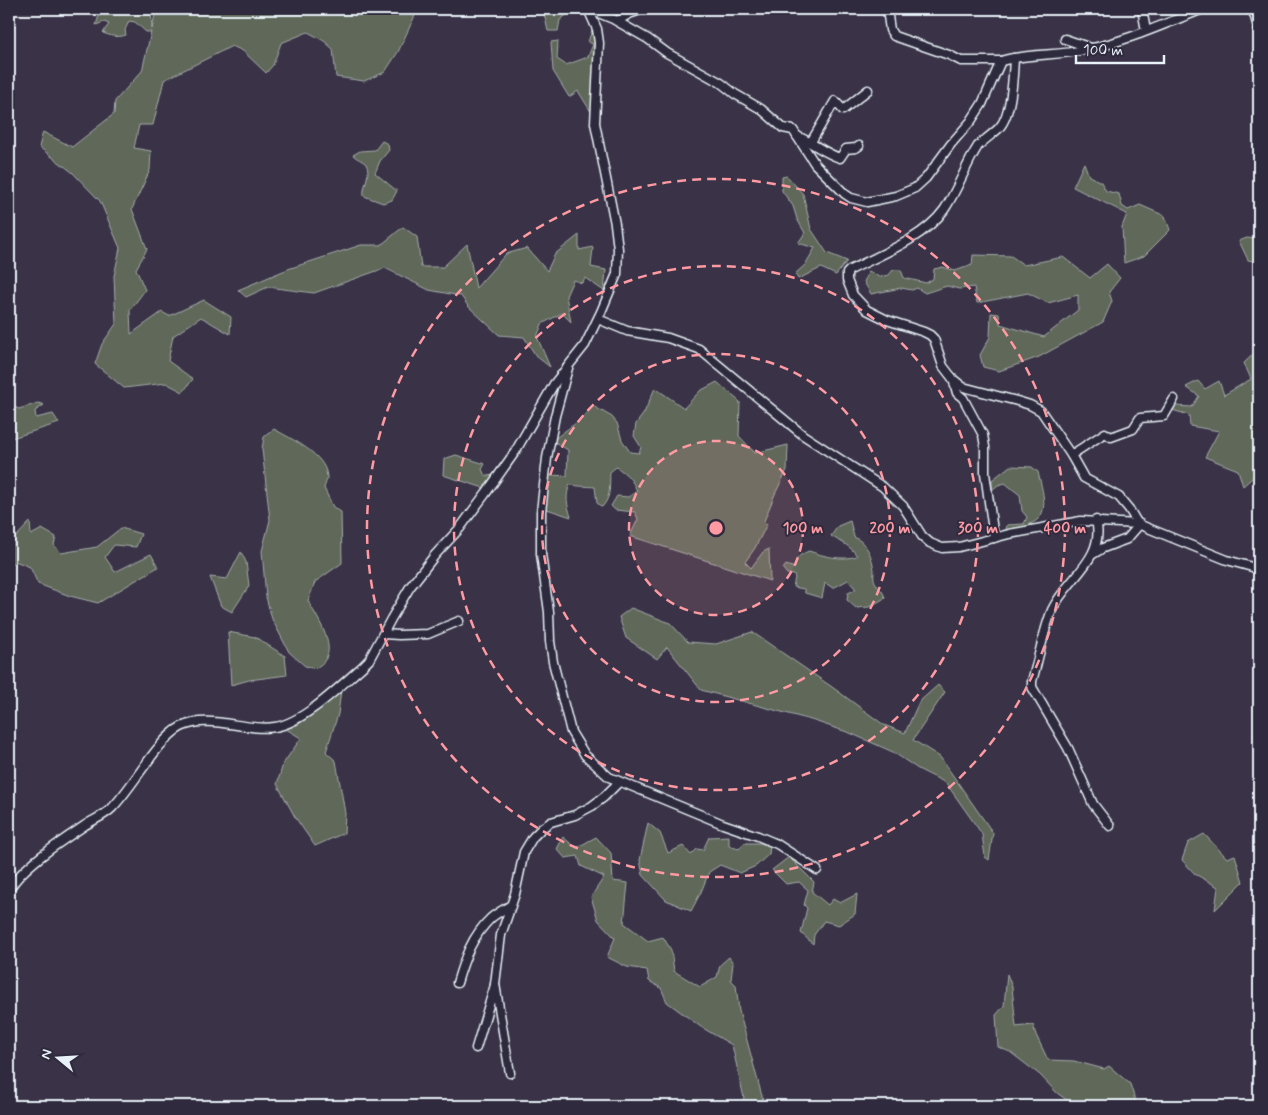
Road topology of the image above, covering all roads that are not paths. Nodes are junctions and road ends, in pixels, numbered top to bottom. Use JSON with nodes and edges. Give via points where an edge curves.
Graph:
{"nodes":[{"id":1,"x":589,"y":9,"type":"edge"},
{"id":2,"x":643,"y":9,"type":"edge"},
{"id":3,"x":887,"y":9,"type":"edge"},
{"id":4,"x":1142,"y":9,"type":"edge"},
{"id":5,"x":1203,"y":9,"type":"edge"},
{"id":6,"x":1254,"y":11,"type":"edge"},
{"id":7,"x":606,"y":12,"type":"edge"},
{"id":8,"x":617,"y":21,"type":"junction"},
{"id":9,"x":1146,"y":31,"type":"junction"},
{"id":10,"x":1259,"y":32,"type":"edge"},
{"id":11,"x":1065,"y":39,"type":"dead end"},
{"id":12,"x":1092,"y":48,"type":"junction"},
{"id":13,"x":1014,"y":58,"type":"junction"},
{"id":14,"x":1001,"y":62,"type":"junction"},
{"id":15,"x":868,"y":90,"type":"dead end"},
{"id":16,"x":797,"y":136,"type":"junction"},
{"id":17,"x":811,"y":142,"type":"junction"},
{"id":18,"x":859,"y":146,"type":"dead end"},
{"id":19,"x":598,"y":319,"type":"junction"},
{"id":20,"x":568,"y":366,"type":"junction"},
{"id":21,"x":953,"y":380,"type":"junction"},
{"id":22,"x":1174,"y":400,"type":"dead end"},
{"id":23,"x":1072,"y":455,"type":"junction"},
{"id":24,"x":1096,"y":520,"type":"junction"},
{"id":25,"x":1139,"y":524,"type":"junction"},
{"id":26,"x":994,"y":538,"type":"junction"},
{"id":27,"x":1093,"y":554,"type":"junction"},
{"id":28,"x":1259,"y":570,"type":"edge"},
{"id":29,"x":458,"y":621,"type":"dead end"},
{"id":30,"x":384,"y":634,"type":"junction"},
{"id":31,"x":619,"y":782,"type":"junction"},
{"id":32,"x":1110,"y":826,"type":"dead end"},
{"id":33,"x":817,"y":870,"type":"dead end"},
{"id":34,"x":9,"y":890,"type":"edge"},
{"id":35,"x":511,"y":905,"type":"junction"},
{"id":36,"x":457,"y":984,"type":"dead end"},
{"id":37,"x":495,"y":984,"type":"junction"},
{"id":38,"x":476,"y":1048,"type":"dead end"},
{"id":39,"x":510,"y":1073,"type":"dead end"}],
"edges":[{"from":1,"to":7,"type":"street"},
{"from":1,"to":19,"type":"street","via":[[599,43],[596,123],[618,249],[616,274]]},
{"from":2,"to":8,"type":"street"},
{"from":3,"to":14,"type":"street","via":[[894,36],[961,61]]},
{"from":4,"to":9,"type":"street"},
{"from":5,"to":9,"type":"street"},
{"from":6,"to":10,"type":"street"},
{"from":7,"to":8,"type":"street"},
{"from":8,"to":16,"type":"street","via":[[721,83],[783,128],[793,130]]},
{"from":9,"to":12,"type":"street"},
{"from":11,"to":12,"type":"street"},
{"from":12,"to":13,"type":"street"},
{"from":13,"to":14,"type":"street"},
{"from":13,"to":21,"type":"street","via":[[1012,86],[1003,121],[978,146],[943,212],[909,240],[850,270],[846,276],[853,295],[868,310],[930,335]]},
{"from":14,"to":16,"type":"street","via":[[971,121],[926,178],[915,188],[896,196],[867,202],[851,198],[815,164]]},
{"from":15,"to":17,"type":"street","via":[[843,110],[834,101]]},
{"from":16,"to":17,"type":"street"},
{"from":17,"to":18,"type":"street","via":[[840,158],[846,149]]},
{"from":19,"to":20,"type":"street"},
{"from":19,"to":26,"type":"street","via":[[627,331],[668,338],[699,349],[803,435],[890,492],[930,543],[947,548]]},
{"from":20,"to":30,"type":"street","via":[[505,467],[410,588]]},
{"from":20,"to":31,"type":"street","via":[[550,439],[541,512],[541,554],[550,641],[556,677],[574,738],[602,772]]},
{"from":21,"to":23,"type":"street","via":[[969,390],[1017,400],[1041,411]]},
{"from":21,"to":26,"type":"street","via":[[957,393],[983,435]]},
{"from":22,"to":23,"type":"street","via":[[1164,416],[1140,418],[1133,429],[1111,437],[1105,433]]},
{"from":23,"to":25,"type":"street","via":[[1084,478],[1119,497]]},
{"from":24,"to":25,"type":"street"},
{"from":24,"to":26,"type":"street"},
{"from":24,"to":27,"type":"street","via":[[1098,535]]},
{"from":25,"to":27,"type":"street","via":[[1127,538]]},
{"from":25,"to":28,"type":"street"},
{"from":27,"to":32,"type":"street","via":[[1053,608],[1032,687],[1068,748],[1092,804]]},
{"from":29,"to":30,"type":"street","via":[[428,634]]},
{"from":30,"to":34,"type":"street","via":[[362,667],[293,721],[263,728],[195,723],[174,732],[112,808],[38,860],[17,878]]},
{"from":31,"to":33,"type":"street","via":[[777,844]]},
{"from":31,"to":35,"type":"street","via":[[592,806],[551,822],[533,837],[524,852]]},
{"from":35,"to":36,"type":"street","via":[[492,917],[475,938],[465,955]]},
{"from":35,"to":37,"type":"street","via":[[501,935]]},
{"from":37,"to":38,"type":"street"},
{"from":37,"to":39,"type":"street"}]}
